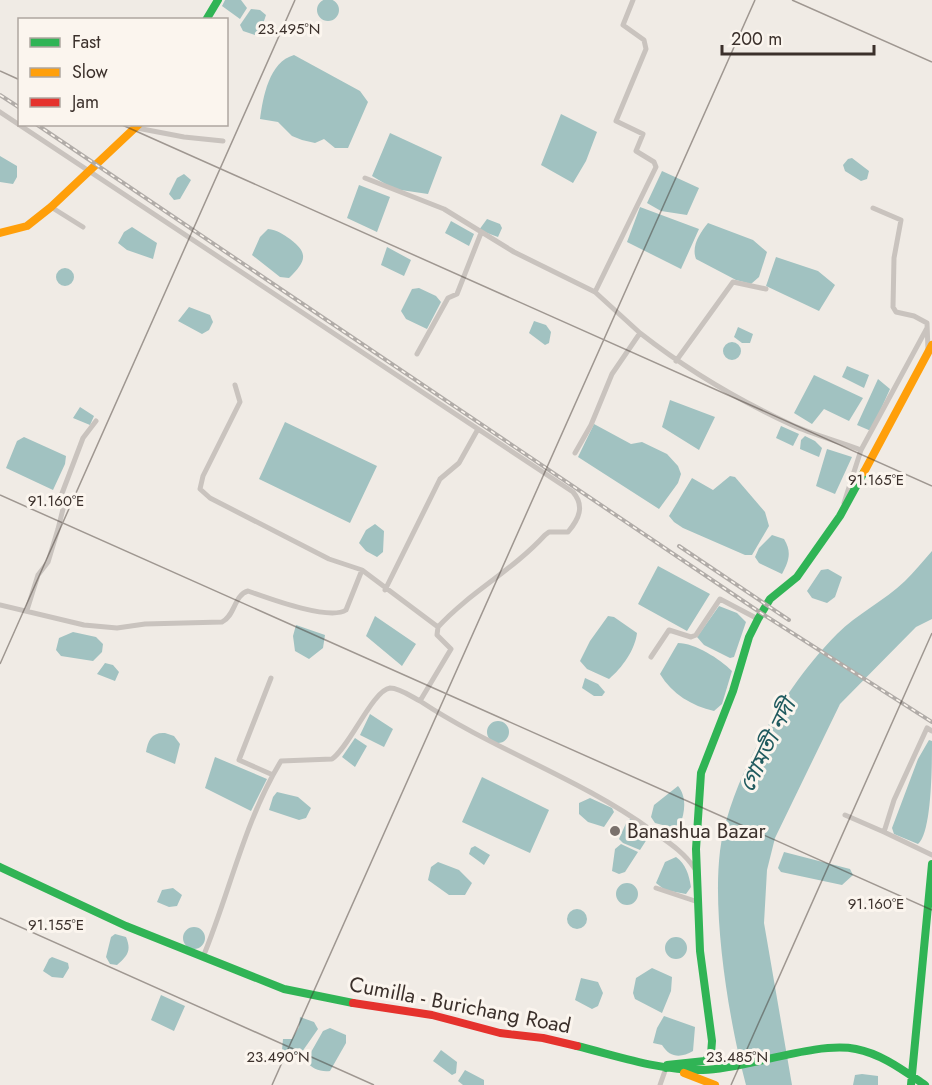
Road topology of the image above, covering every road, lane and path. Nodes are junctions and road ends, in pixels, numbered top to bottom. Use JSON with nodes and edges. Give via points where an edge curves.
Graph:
{"nodes":[{"id":1,"x":218,"y":0,"type":"edge"},
{"id":2,"x":633,"y":0,"type":"edge"},
{"id":3,"x":207,"y":18,"type":"edge"},
{"id":4,"x":0,"y":112,"type":"edge"},
{"id":5,"x":18,"y":124,"type":"edge"},
{"id":6,"x":21,"y":126,"type":"edge"},
{"id":7,"x":138,"y":126,"type":"edge"},
{"id":8,"x":223,"y":141,"type":"dead end"},
{"id":9,"x":88,"y":172,"type":"junction"},
{"id":10,"x":365,"y":178,"type":"dead end"},
{"id":11,"x":51,"y":207,"type":"junction"},
{"id":12,"x":873,"y":208,"type":"dead end"},
{"id":13,"x":83,"y":227,"type":"dead end"},
{"id":14,"x":0,"y":233,"type":"edge"},
{"id":15,"x":481,"y":233,"type":"junction"},
{"id":16,"x":766,"y":289,"type":"dead end"},
{"id":17,"x":596,"y":292,"type":"junction"},
{"id":18,"x":927,"y":327,"type":"junction"},
{"id":19,"x":640,"y":333,"type":"junction"},
{"id":20,"x":930,"y":348,"type":"edge"},
{"id":21,"x":417,"y":354,"type":"dead end"},
{"id":22,"x":676,"y":362,"type":"junction"},
{"id":23,"x":235,"y":385,"type":"dead end"},
{"id":24,"x":96,"y":421,"type":"dead end"},
{"id":25,"x":478,"y":429,"type":"junction"},
{"id":26,"x":861,"y":450,"type":"junction"},
{"id":27,"x":575,"y":453,"type":"dead end"},
{"id":28,"x":840,"y":516,"type":"junction"},
{"id":29,"x":362,"y":570,"type":"junction"},
{"id":30,"x":386,"y":590,"type":"junction"},
{"id":31,"x":0,"y":605,"type":"edge"},
{"id":32,"x":27,"y":610,"type":"junction"},
{"id":33,"x":758,"y":619,"type":"junction"},
{"id":34,"x":438,"y":627,"type":"junction"},
{"id":35,"x":651,"y":657,"type":"dead end"},
{"id":36,"x":271,"y":678,"type":"dead end"},
{"id":37,"x":420,"y":701,"type":"junction"},
{"id":38,"x":932,"y":731,"type":"edge"},
{"id":39,"x":273,"y":776,"type":"junction"},
{"id":40,"x":845,"y":815,"type":"dead end"},
{"id":41,"x":884,"y":832,"type":"junction"},
{"id":42,"x":932,"y":855,"type":"edge"},
{"id":43,"x":932,"y":864,"type":"edge"},
{"id":44,"x":0,"y":867,"type":"edge"},
{"id":45,"x":698,"y":873,"type":"junction"},
{"id":46,"x":656,"y":888,"type":"dead end"},
{"id":47,"x":930,"y":898,"type":"edge"},
{"id":48,"x":700,"y":903,"type":"junction"},
{"id":49,"x":203,"y":957,"type":"junction"},
{"id":50,"x":666,"y":1068,"type":"junction"},
{"id":51,"x":912,"y":1081,"type":"edge"},
{"id":52,"x":660,"y":1085,"type":"edge"},
{"id":53,"x":715,"y":1085,"type":"edge"},
{"id":54,"x":925,"y":1085,"type":"edge"}],
"edges":[{"from":1,"to":3,"type":"main road"},
{"from":2,"to":17,"type":"street","via":[[623,25],[644,40],[646,49],[616,121],[643,134],[636,151],[657,164]]},
{"from":4,"to":5,"type":"street"},
{"from":6,"to":9,"type":"street"},
{"from":7,"to":8,"type":"street"},
{"from":7,"to":9,"type":"main road"},
{"from":9,"to":11,"type":"main road"},
{"from":9,"to":25,"type":"street"},
{"from":10,"to":15,"type":"street","via":[[444,209]]},
{"from":11,"to":13,"type":"street"},
{"from":11,"to":14,"type":"main road","via":[[27,226]]},
{"from":12,"to":18,"type":"street","via":[[902,220],[894,258],[894,310],[924,320]]},
{"from":15,"to":17,"type":"street"},
{"from":15,"to":21,"type":"street","via":[[457,294],[448,298]]},
{"from":16,"to":22,"type":"street","via":[[732,282]]},
{"from":17,"to":19,"type":"street"},
{"from":18,"to":20,"type":"street"},
{"from":18,"to":26,"type":"street"},
{"from":19,"to":22,"type":"street"},
{"from":19,"to":27,"type":"street","via":[[612,374]]},
{"from":20,"to":28,"type":"main road"},
{"from":22,"to":26,"type":"street","via":[[793,425]]},
{"from":23,"to":29,"type":"street","via":[[240,402],[200,489],[210,498],[329,559]]},
{"from":24,"to":32,"type":"street","via":[[82,438],[63,489],[58,529]]},
{"from":25,"to":30,"type":"street","via":[[459,463],[440,479]]},
{"from":25,"to":34,"type":"street","via":[[573,492],[581,506],[568,532],[549,532],[525,557],[470,596]]},
{"from":26,"to":28,"type":"street"},
{"from":28,"to":33,"type":"main road","via":[[802,570],[770,599]]},
{"from":29,"to":30,"type":"street"},
{"from":29,"to":32,"type":"street","via":[[346,609],[335,614],[248,591],[222,622],[117,628],[84,625]]},
{"from":30,"to":34,"type":"street"},
{"from":31,"to":32,"type":"street"},
{"from":33,"to":35,"type":"street","via":[[720,598],[696,635],[671,630]]},
{"from":33,"to":45,"type":"main road","via":[[701,773]]},
{"from":34,"to":37,"type":"street","via":[[437,635],[451,649]]},
{"from":36,"to":39,"type":"street","via":[[239,760]]},
{"from":37,"to":39,"type":"street","via":[[396,689],[386,689],[373,700],[337,755],[324,760],[284,760]]},
{"from":37,"to":45,"type":"street","via":[[636,819],[686,856]]},
{"from":38,"to":41,"type":"street","via":[[927,728],[914,753]]},
{"from":39,"to":49,"type":"street","via":[[240,852]]},
{"from":40,"to":41,"type":"street"},
{"from":41,"to":42,"type":"street"},
{"from":43,"to":47,"type":"main road"},
{"from":44,"to":49,"type":"main road","name":"Cumilla - Burichang Road"},
{"from":45,"to":48,"type":"main road"},
{"from":46,"to":48,"type":"street"},
{"from":47,"to":51,"type":"main road"},
{"from":48,"to":50,"type":"main road","via":[[700,951],[711,1052],[705,1061],[670,1063]]},
{"from":49,"to":50,"type":"main road","name":"Cumilla - Burichang Road","via":[[284,989],[553,1040]]},
{"from":50,"to":51,"type":"main road","name":"Cumilla - Burichang Road","via":[[698,1070],[844,1048],[888,1061]]},
{"from":50,"to":52,"type":"street"},
{"from":50,"to":53,"type":"main road"},
{"from":51,"to":54,"type":"main road","name":"Cumilla - Burichang Road"}]}
